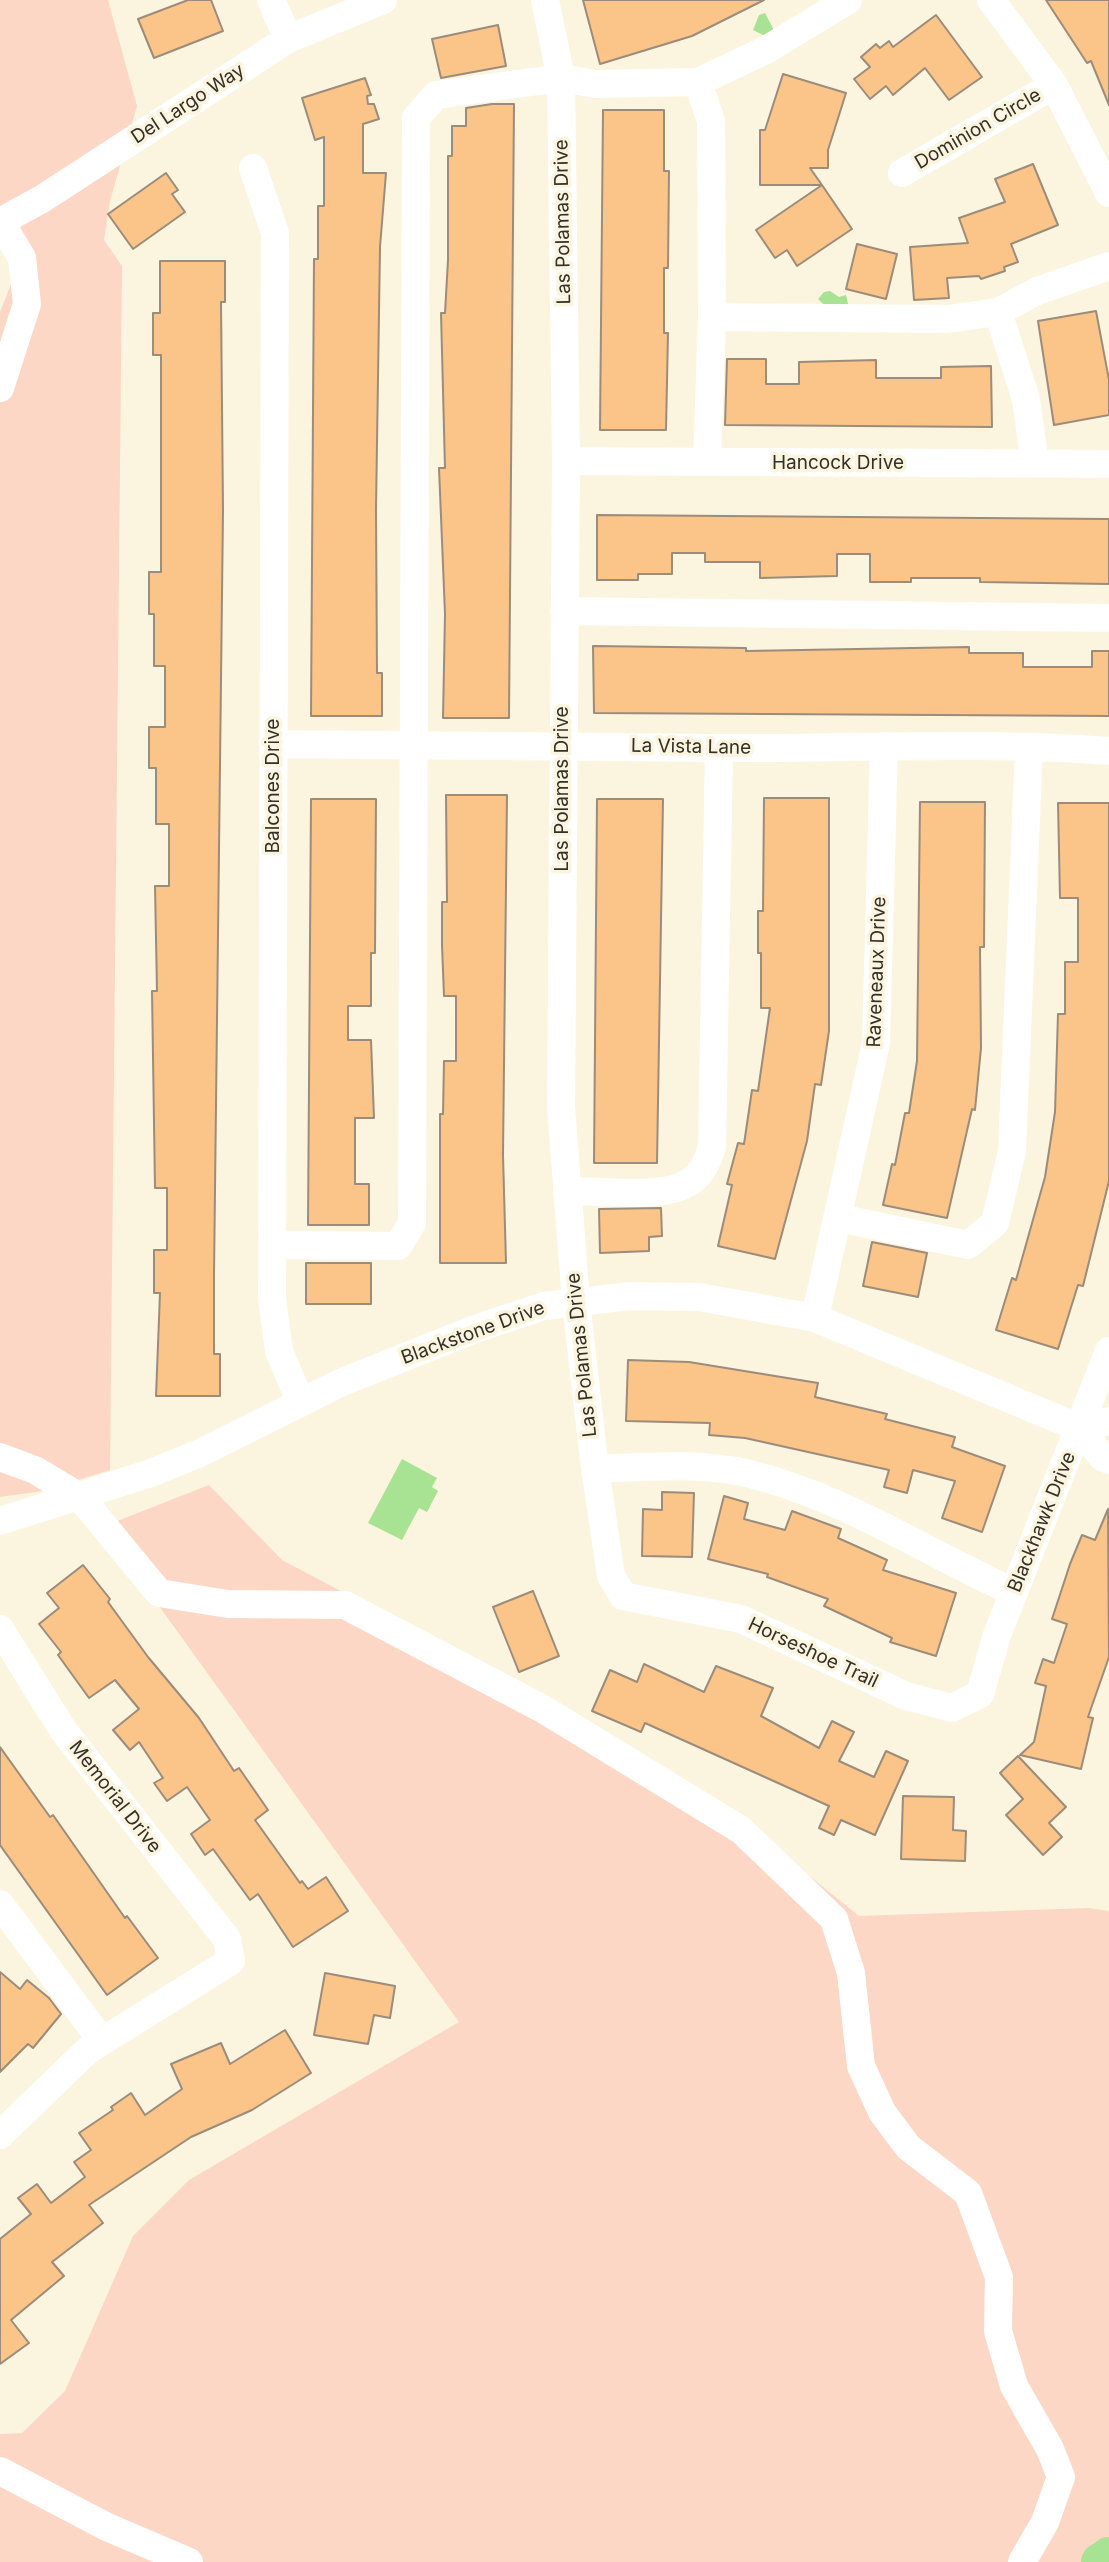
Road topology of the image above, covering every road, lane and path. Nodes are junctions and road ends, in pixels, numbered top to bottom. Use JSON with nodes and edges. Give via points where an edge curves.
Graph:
{"nodes":[{"id":1,"x":271,"y":0,"type":"edge"},
{"id":2,"x":383,"y":0,"type":"edge"},
{"id":3,"x":545,"y":0,"type":"edge"},
{"id":4,"x":848,"y":0,"type":"edge"},
{"id":5,"x":991,"y":0,"type":"edge"},
{"id":6,"x":288,"y":39,"type":"junction"},
{"id":7,"x":561,"y":78,"type":"junction"},
{"id":8,"x":698,"y":82,"type":"junction"},
{"id":9,"x":1054,"y":85,"type":"junction"},
{"id":10,"x":253,"y":168,"type":"dead end"},
{"id":11,"x":902,"y":173,"type":"dead end"},
{"id":12,"x":1109,"y":193,"type":"edge"},
{"id":13,"x":0,"y":222,"type":"edge"},
{"id":14,"x":1109,"y":267,"type":"edge"},
{"id":15,"x":998,"y":312,"type":"junction"},
{"id":16,"x":712,"y":317,"type":"junction"},
{"id":17,"x":0,"y":388,"type":"edge"},
{"id":18,"x":566,"y":461,"type":"junction"},
{"id":19,"x":707,"y":462,"type":"junction"},
{"id":20,"x":1035,"y":464,"type":"junction"},
{"id":21,"x":1109,"y":464,"type":"edge"},
{"id":22,"x":564,"y":611,"type":"junction"},
{"id":23,"x":1109,"y":618,"type":"edge"},
{"id":24,"x":273,"y":744,"type":"junction"},
{"id":25,"x":416,"y":744,"type":"junction"},
{"id":26,"x":561,"y":744,"type":"junction"},
{"id":27,"x":884,"y":746,"type":"junction"},
{"id":28,"x":719,"y":748,"type":"junction"},
{"id":29,"x":1029,"y":748,"type":"junction"},
{"id":30,"x":1109,"y":751,"type":"edge"},
{"id":31,"x":567,"y":1191,"type":"junction"},
{"id":32,"x":838,"y":1218,"type":"junction"},
{"id":33,"x":272,"y":1245,"type":"junction"},
{"id":34,"x":576,"y":1302,"type":"junction"},
{"id":35,"x":815,"y":1318,"type":"junction"},
{"id":36,"x":1109,"y":1351,"type":"edge"},
{"id":37,"x":301,"y":1403,"type":"junction"},
{"id":38,"x":1109,"y":1420,"type":"edge"},
{"id":39,"x":1080,"y":1428,"type":"junction"},
{"id":40,"x":0,"y":1457,"type":"edge"},
{"id":41,"x":1109,"y":1460,"type":"edge"},
{"id":42,"x":595,"y":1469,"type":"junction"},
{"id":43,"x":80,"y":1497,"type":"junction"},
{"id":44,"x":0,"y":1521,"type":"edge"},
{"id":45,"x":611,"y":1576,"type":"joint"},
{"id":46,"x":1014,"y":1592,"type":"junction"},
{"id":47,"x":0,"y":1629,"type":"edge"},
{"id":48,"x":980,"y":1694,"type":"joint"},
{"id":49,"x":0,"y":1903,"type":"edge"},
{"id":50,"x":9,"y":1936,"type":"edge"},
{"id":51,"x":102,"y":2041,"type":"junction"},
{"id":52,"x":0,"y":2135,"type":"edge"},
{"id":53,"x":0,"y":2471,"type":"edge"},
{"id":54,"x":189,"y":2562,"type":"edge"},
{"id":55,"x":1021,"y":2562,"type":"edge"}],
"edges":[{"from":1,"to":6,"type":"street"},
{"from":2,"to":6,"type":"street","name":"Del Largo Way"},
{"from":3,"to":7,"type":"street","name":"Las Polamas Drive"},
{"from":4,"to":8,"type":"street","via":[[766,50]]},
{"from":5,"to":9,"type":"street"},
{"from":6,"to":13,"type":"street","name":"Del Largo Way"},
{"from":7,"to":8,"type":"street","via":[[595,84]]},
{"from":7,"to":18,"type":"street","name":"Las Polamas Drive"},
{"from":7,"to":25,"type":"street","via":[[436,95],[416,118]]},
{"from":8,"to":16,"type":"street","via":[[711,121]]},
{"from":9,"to":11,"type":"street","name":"Dominion Circle"},
{"from":9,"to":12,"type":"street"},
{"from":10,"to":24,"type":"street","name":"Balcones Drive","via":[[275,233]]},
{"from":13,"to":17,"type":"street","via":[[22,258],[27,304]]},
{"from":14,"to":15,"type":"street","via":[[1037,291]]},
{"from":15,"to":16,"type":"street","via":[[948,319]]},
{"from":15,"to":20,"type":"street","via":[[1027,399]]},
{"from":16,"to":19,"type":"street"},
{"from":18,"to":19,"type":"street","name":"Hancock Drive"},
{"from":18,"to":22,"type":"street","name":"Las Polamas Drive"},
{"from":19,"to":20,"type":"street","name":"Hancock Drive"},
{"from":20,"to":21,"type":"street","name":"Hancock Drive"},
{"from":22,"to":23,"type":"street"},
{"from":22,"to":26,"type":"street","name":"Las Polamas Drive"},
{"from":24,"to":25,"type":"street","name":"La Vista Lane"},
{"from":24,"to":33,"type":"street","name":"Balcones Drive"},
{"from":25,"to":26,"type":"street","name":"La Vista Lane"},
{"from":25,"to":33,"type":"street","via":[[412,1223],[398,1246]]},
{"from":26,"to":28,"type":"street","name":"La Vista Lane"},
{"from":26,"to":31,"type":"street","name":"Las Polamas Drive","via":[[561,1106]]},
{"from":27,"to":28,"type":"street","name":"La Vista Lane"},
{"from":27,"to":29,"type":"street","name":"La Vista Lane"},
{"from":27,"to":32,"type":"street","name":"Raveneaux Drive","via":[[876,1043]]},
{"from":28,"to":31,"type":"street","via":[[712,1147],[705,1167],[687,1184],[666,1191]]},
{"from":29,"to":30,"type":"street","name":"La Vista Lane"},
{"from":29,"to":32,"type":"street","via":[[1012,1151],[995,1223],[968,1245]]},
{"from":31,"to":34,"type":"street","name":"Las Polamas Drive"},
{"from":32,"to":35,"type":"street","name":"Raveneaux Drive"},
{"from":33,"to":37,"type":"street","name":"Balcones Drive","via":[[272,1298],[279,1350]]},
{"from":34,"to":35,"type":"street","name":"Blackstone Drive","via":[[687,1296]]},
{"from":34,"to":37,"type":"street","name":"Blackstone Drive","via":[[544,1306],[475,1329]]},
{"from":34,"to":42,"type":"street","name":"Las Polamas Drive"},
{"from":35,"to":39,"type":"street","name":"Blackstone Drive"},
{"from":36,"to":39,"type":"street","name":"Blackhawk Drive"},
{"from":37,"to":43,"type":"street","name":"Blackstone Drive","via":[[188,1458]]},
{"from":38,"to":39,"type":"street"},
{"from":39,"to":41,"type":"street"},
{"from":39,"to":46,"type":"street","name":"Blackhawk Drive"},
{"from":40,"to":43,"type":"street","via":[[35,1470]]},
{"from":42,"to":45,"type":"street","name":"Las Polamas Drive"},
{"from":42,"to":46,"type":"street","via":[[678,1466],[749,1474],[838,1504]]},
{"from":43,"to":44,"type":"street","name":"Blackstone Drive"},
{"from":43,"to":55,"type":"street","via":[[159,1592],[228,1604],[345,1605],[543,1709],[741,1829],[834,1919],[851,1972],[861,2066],[882,2112],[908,2147],[968,2193],[999,2277],[998,2331],[1014,2386],[1061,2477],[1045,2522]]},
{"from":45,"to":48,"type":"street","name":"Horseshoe Trail","via":[[623,1596],[741,1619],[906,1696],[952,1708]]},
{"from":46,"to":48,"type":"street","name":"Blackhawk Drive"},
{"from":47,"to":51,"type":"street","name":"Memorial Drive","via":[[63,1730],[227,1940],[231,1961]]},
{"from":49,"to":50,"type":"street"},
{"from":50,"to":51,"type":"street"},
{"from":51,"to":52,"type":"street"},
{"from":53,"to":54,"type":"street","via":[[107,2527]]}]}
